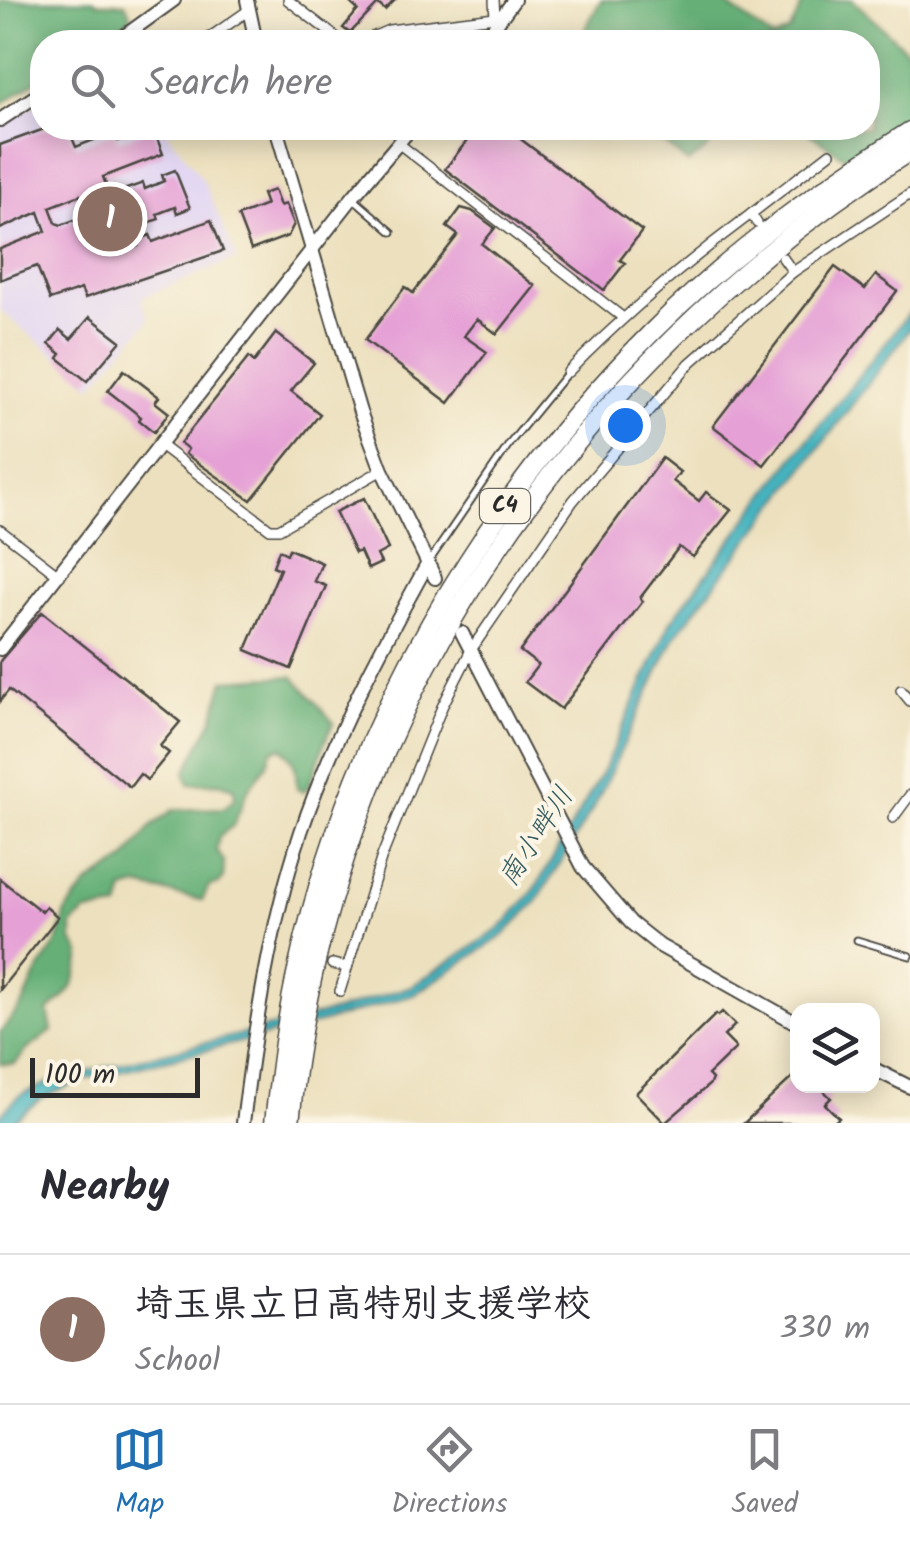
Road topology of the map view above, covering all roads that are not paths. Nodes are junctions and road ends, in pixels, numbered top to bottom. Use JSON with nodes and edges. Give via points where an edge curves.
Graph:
{"nodes":[{"id":1,"x":174,"y":0,"type":"edge"},
{"id":2,"x":288,"y":0,"type":"edge"},
{"id":3,"x":494,"y":0,"type":"edge"},
{"id":4,"x":514,"y":0,"type":"edge"},
{"id":5,"x":248,"y":5,"type":"edge"},
{"id":6,"x":500,"y":16,"type":"junction"},
{"id":7,"x":133,"y":30,"type":"edge"},
{"id":8,"x":217,"y":30,"type":"edge"},
{"id":9,"x":253,"y":30,"type":"edge"},
{"id":10,"x":328,"y":30,"type":"edge"},
{"id":11,"x":389,"y":30,"type":"edge"},
{"id":12,"x":491,"y":30,"type":"edge"},
{"id":13,"x":30,"y":100,"type":"edge"},
{"id":14,"x":0,"y":120,"type":"edge"},
{"id":15,"x":910,"y":131,"type":"edge"},
{"id":16,"x":280,"y":140,"type":"edge"},
{"id":17,"x":401,"y":140,"type":"edge"},
{"id":18,"x":398,"y":143,"type":"junction"},
{"id":19,"x":910,"y":151,"type":"edge"},
{"id":20,"x":830,"y":154,"type":"dead end"},
{"id":21,"x":910,"y":194,"type":"edge"},
{"id":22,"x":353,"y":198,"type":"junction"},
{"id":23,"x":751,"y":214,"type":"junction"},
{"id":24,"x":758,"y":224,"type":"dead end"},
{"id":25,"x":392,"y":232,"type":"dead end"},
{"id":26,"x":312,"y":250,"type":"junction"},
{"id":27,"x":784,"y":258,"type":"dead end"},
{"id":28,"x":793,"y":272,"type":"junction"},
{"id":29,"x":622,"y":317,"type":"junction"},
{"id":30,"x":568,"y":372,"type":"joint"},
{"id":31,"x":160,"y":445,"type":"junction"},
{"id":32,"x":382,"y":470,"type":"junction"},
{"id":33,"x":0,"y":530,"type":"edge"},
{"id":34,"x":428,"y":564,"type":"junction"},
{"id":35,"x":60,"y":576,"type":"junction"},
{"id":36,"x":436,"y":578,"type":"dead end"},
{"id":37,"x":462,"y":633,"type":"dead end"},
{"id":38,"x":0,"y":649,"type":"edge"},
{"id":39,"x":471,"y":650,"type":"junction"},
{"id":40,"x":901,"y":690,"type":"dead end"},
{"id":41,"x":910,"y":700,"type":"edge"},
{"id":42,"x":910,"y":794,"type":"edge"},
{"id":43,"x":893,"y":818,"type":"dead end"},
{"id":44,"x":857,"y":940,"type":"dead end"},
{"id":45,"x":910,"y":956,"type":"edge"},
{"id":46,"x":332,"y":964,"type":"dead end"},
{"id":47,"x":347,"y":967,"type":"junction"},
{"id":48,"x":340,"y":991,"type":"dead end"},
{"id":49,"x":297,"y":1011,"type":"junction"},
{"id":50,"x":790,"y":1019,"type":"edge"},
{"id":51,"x":291,"y":1047,"type":"junction"},
{"id":52,"x":880,"y":1071,"type":"edge"},
{"id":53,"x":908,"y":1082,"type":"edge"},
{"id":54,"x":242,"y":1123,"type":"edge"},
{"id":55,"x":274,"y":1123,"type":"edge"},
{"id":56,"x":290,"y":1123,"type":"edge"}],
"edges":[{"from":1,"to":7,"type":"street"},
{"from":2,"to":10,"type":"street"},
{"from":3,"to":6,"type":"street"},
{"from":4,"to":6,"type":"street"},
{"from":5,"to":8,"type":"street"},
{"from":5,"to":9,"type":"street"},
{"from":6,"to":11,"type":"street"},
{"from":6,"to":12,"type":"street"},
{"from":13,"to":14,"type":"street"},
{"from":15,"to":49,"type":"highway","number":"C4","via":[[754,242],[654,329],[562,430],[500,514],[427,630],[343,815],[312,909]]},
{"from":16,"to":26,"type":"street"},
{"from":17,"to":18,"type":"street"},
{"from":18,"to":22,"type":"street"},
{"from":18,"to":29,"type":"street"},
{"from":19,"to":49,"type":"highway","number":"C4","via":[[765,255],[665,342],[575,442],[504,536],[432,655],[360,814]]},
{"from":20,"to":23,"type":"street"},
{"from":21,"to":28,"type":"street"},
{"from":22,"to":25,"type":"lane"},
{"from":22,"to":26,"type":"street"},
{"from":23,"to":24,"type":"street"},
{"from":23,"to":29,"type":"street"},
{"from":26,"to":31,"type":"street"},
{"from":26,"to":32,"type":"street"},
{"from":27,"to":28,"type":"street"},
{"from":28,"to":39,"type":"street","via":[[690,363],[573,501]]},
{"from":29,"to":30,"type":"street"},
{"from":30,"to":34,"type":"lane","via":[[510,442]]},
{"from":31,"to":32,"type":"street","via":[[270,529]]},
{"from":31,"to":35,"type":"street"},
{"from":32,"to":34,"type":"street"},
{"from":33,"to":35,"type":"street"},
{"from":34,"to":36,"type":"street"},
{"from":34,"to":54,"type":"street","via":[[371,666],[301,832],[281,900],[278,954]]},
{"from":35,"to":38,"type":"street"},
{"from":37,"to":39,"type":"street"},
{"from":39,"to":47,"type":"street","via":[[382,856]]},
{"from":39,"to":50,"type":"street","via":[[582,866],[618,910],[660,946]]},
{"from":40,"to":41,"type":"street"},
{"from":42,"to":43,"type":"street"},
{"from":44,"to":45,"type":"lane"},
{"from":46,"to":47,"type":"street"},
{"from":47,"to":48,"type":"street"},
{"from":49,"to":51,"type":"highway","number":"C4"},
{"from":51,"to":55,"type":"highway","number":"C4"},
{"from":51,"to":56,"type":"highway","number":"C4"},
{"from":52,"to":53,"type":"street"}]}
